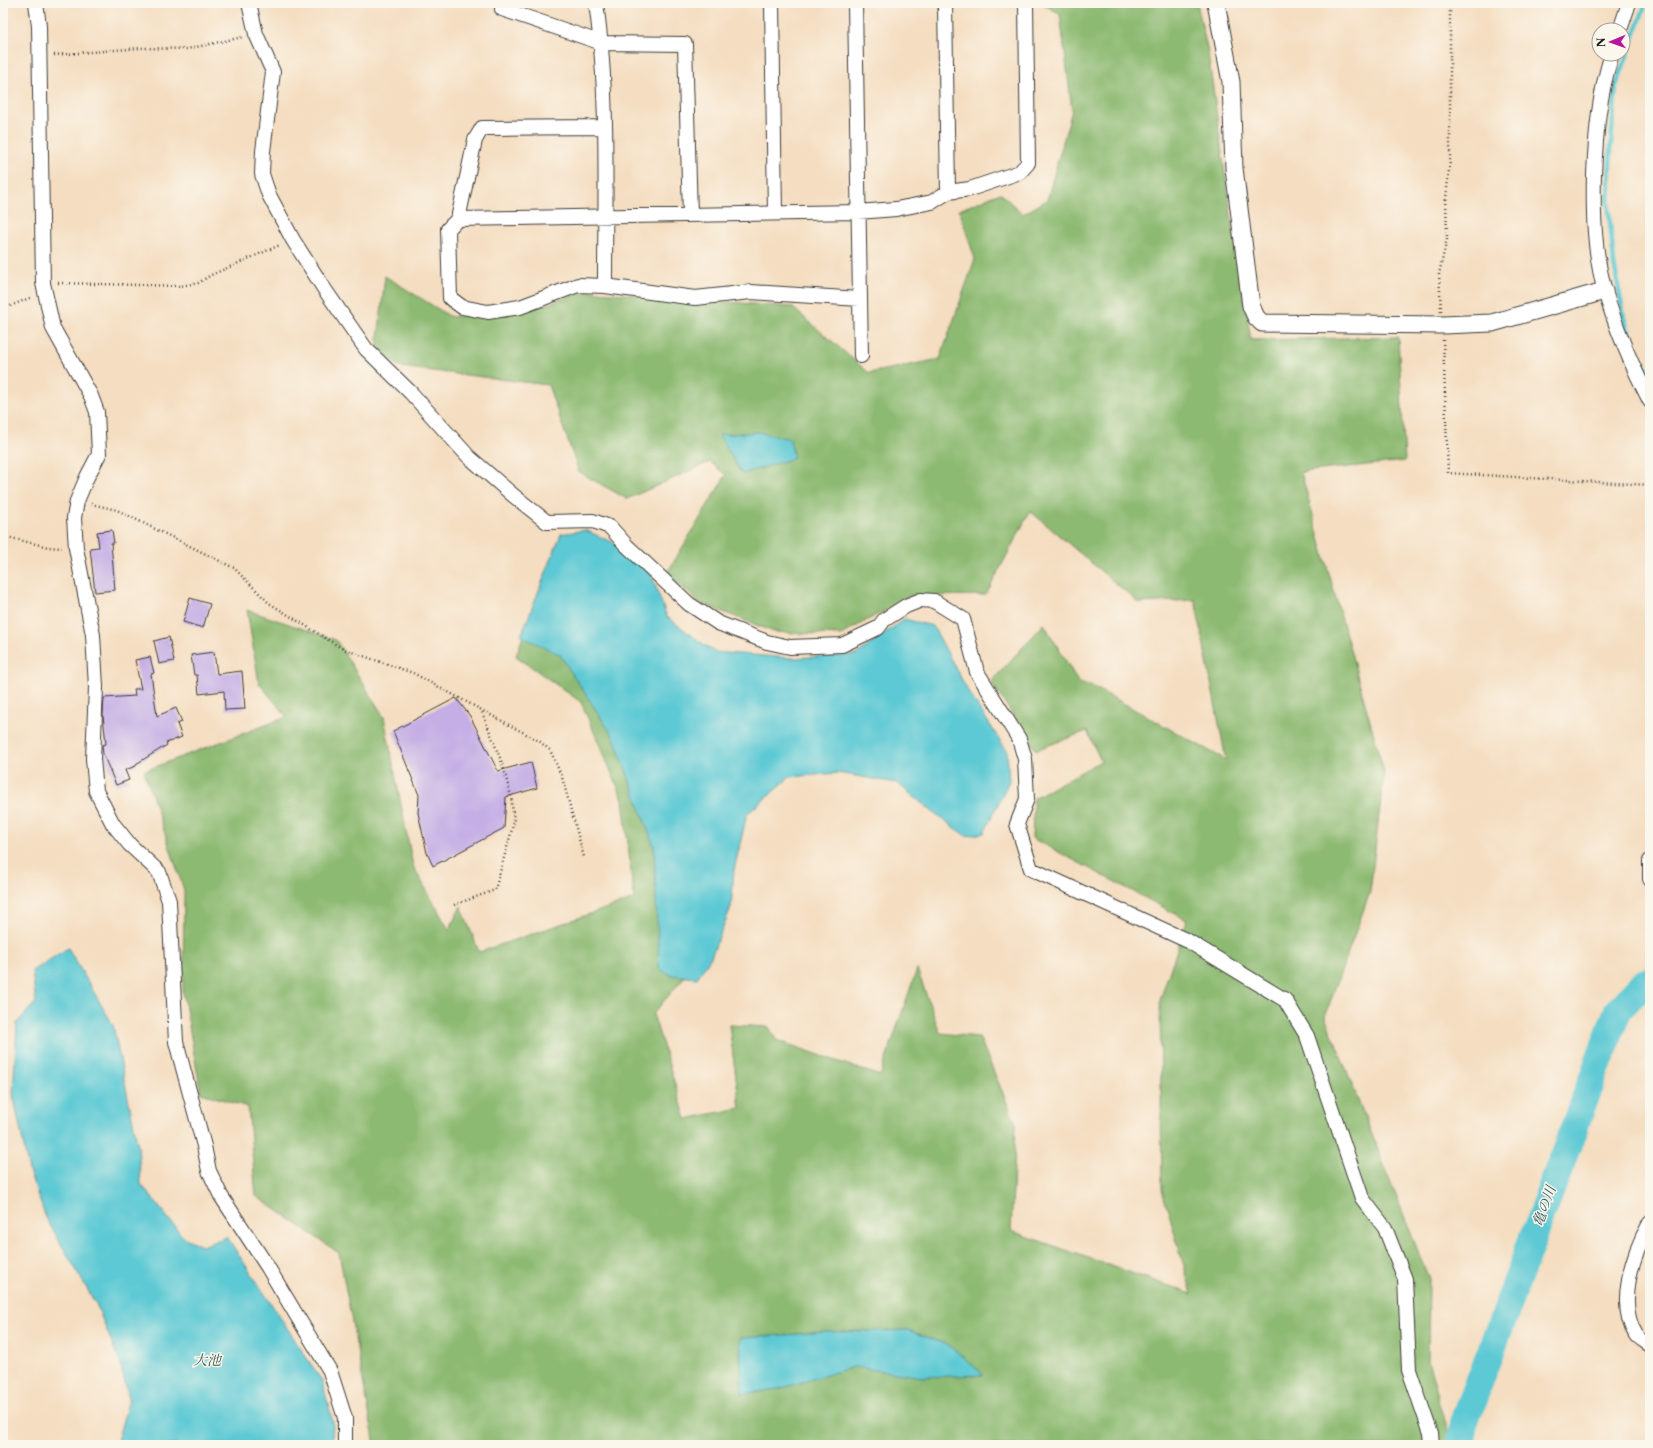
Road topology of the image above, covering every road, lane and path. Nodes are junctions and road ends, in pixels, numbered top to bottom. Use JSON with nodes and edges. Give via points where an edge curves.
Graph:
{"nodes":[{"id":1,"x":36,"y":3,"type":"edge"},
{"id":2,"x":249,"y":3,"type":"edge"},
{"id":3,"x":596,"y":3,"type":"edge"},
{"id":4,"x":772,"y":3,"type":"edge"},
{"id":5,"x":855,"y":3,"type":"edge"},
{"id":6,"x":945,"y":3,"type":"edge"},
{"id":7,"x":1026,"y":3,"type":"edge"},
{"id":8,"x":1216,"y":3,"type":"edge"},
{"id":9,"x":1450,"y":3,"type":"edge"},
{"id":10,"x":1629,"y":3,"type":"edge"},
{"id":11,"x":502,"y":9,"type":"dead end"},
{"id":12,"x":1623,"y":22,"type":"edge"},
{"id":13,"x":256,"y":34,"type":"junction"},
{"id":14,"x":602,"y":43,"type":"junction"},
{"id":15,"x":39,"y":56,"type":"junction"},
{"id":16,"x":1610,"y":62,"type":"edge"},
{"id":17,"x":604,"y":127,"type":"junction"},
{"id":18,"x":948,"y":192,"type":"junction"},
{"id":19,"x":858,"y":212,"type":"junction"},
{"id":20,"x":775,"y":213,"type":"junction"},
{"id":21,"x":690,"y":215,"type":"junction"},
{"id":22,"x":605,"y":216,"type":"junction"},
{"id":23,"x":458,"y":219,"type":"junction"},
{"id":24,"x":293,"y":240,"type":"junction"},
{"id":25,"x":605,"y":286,"type":"junction"},
{"id":26,"x":44,"y":288,"type":"junction"},
{"id":27,"x":1604,"y":291,"type":"junction"},
{"id":28,"x":860,"y":299,"type":"junction"},
{"id":29,"x":3,"y":309,"type":"edge"},
{"id":30,"x":1443,"y":325,"type":"junction"},
{"id":31,"x":861,"y":356,"type":"dead end"},
{"id":32,"x":1650,"y":401,"type":"edge"},
{"id":33,"x":1650,"y":485,"type":"edge"},
{"id":34,"x":77,"y":501,"type":"junction"},
{"id":35,"x":3,"y":536,"type":"edge"},
{"id":36,"x":76,"y":548,"type":"junction"},
{"id":37,"x":481,"y":710,"type":"junction"},
{"id":38,"x":584,"y":857,"type":"dead end"},
{"id":39,"x":454,"y":905,"type":"dead end"},
{"id":40,"x":1650,"y":1223,"type":"edge"},
{"id":41,"x":1650,"y":1346,"type":"edge"},
{"id":42,"x":345,"y":1445,"type":"edge"},
{"id":43,"x":1432,"y":1445,"type":"edge"}],
"edges":[{"from":1,"to":15,"type":"street"},
{"from":2,"to":13,"type":"street"},
{"from":3,"to":14,"type":"street"},
{"from":4,"to":20,"type":"street"},
{"from":5,"to":19,"type":"street"},
{"from":6,"to":18,"type":"street"},
{"from":7,"to":18,"type":"street","via":[[1028,163],[1020,172],[970,189]]},
{"from":8,"to":30,"type":"street","via":[[1231,82],[1234,168],[1251,306],[1256,317],[1262,323]]},
{"from":9,"to":30,"type":"path","via":[[1450,161],[1446,198],[1447,238],[1439,274]]},
{"from":10,"to":12,"type":"street"},
{"from":11,"to":14,"type":"street"},
{"from":13,"to":15,"type":"path","via":[[187,49],[141,48]]},
{"from":13,"to":24,"type":"street","via":[[273,72],[262,174],[269,195]]},
{"from":14,"to":17,"type":"street"},
{"from":14,"to":21,"type":"street","via":[[685,44]]},
{"from":15,"to":26,"type":"street"},
{"from":16,"to":27,"type":"street","via":[[1596,130],[1594,187],[1595,243]]},
{"from":17,"to":22,"type":"street"},
{"from":17,"to":23,"type":"street","via":[[482,128],[475,140]]},
{"from":18,"to":19,"type":"street","via":[[932,202],[896,209]]},
{"from":19,"to":20,"type":"street"},
{"from":19,"to":28,"type":"street"},
{"from":20,"to":21,"type":"street"},
{"from":21,"to":22,"type":"street"},
{"from":22,"to":23,"type":"street"},
{"from":22,"to":25,"type":"street"},
{"from":23,"to":25,"type":"street","via":[[448,229],[450,298],[462,307],[488,312],[520,307],[578,285]]},
{"from":24,"to":26,"type":"path","via":[[198,283],[180,286]]},
{"from":24,"to":43,"type":"street","via":[[366,349],[411,393],[469,457],[547,522],[593,521],[610,527],[689,604],[718,623],[767,642],[790,647],[842,645],[878,628],[884,620],[921,600],[934,601],[963,619],[977,672],[1018,739],[1025,759],[1026,799],[1017,824],[1031,869],[1188,941],[1285,1000],[1307,1036],[1362,1198],[1385,1228],[1405,1278],[1409,1370],[1431,1434]]},
{"from":25,"to":28,"type":"street","via":[[695,298],[752,292]]},
{"from":26,"to":29,"type":"path"},
{"from":26,"to":34,"type":"street","via":[[53,328],[97,412],[99,454]]},
{"from":27,"to":30,"type":"street","via":[[1492,323]]},
{"from":27,"to":32,"type":"street","via":[[1620,336]]},
{"from":28,"to":31,"type":"street"},
{"from":30,"to":33,"type":"path","via":[[1448,473]]},
{"from":34,"to":36,"type":"street","via":[[74,518]]},
{"from":34,"to":37,"type":"path","via":[[117,510],[234,568],[269,603],[343,649],[413,673]]},
{"from":35,"to":36,"type":"path","via":[[48,547]]},
{"from":36,"to":42,"type":"street","via":[[93,635],[96,687],[93,758],[96,791],[113,824],[130,845],[159,872],[169,901],[176,1042],[209,1171],[221,1196],[267,1266],[330,1371],[345,1418]]},
{"from":37,"to":38,"type":"path","via":[[539,741],[550,750],[562,777]]},
{"from":37,"to":39,"type":"path","via":[[502,763],[511,796],[514,822],[494,890]]},
{"from":40,"to":41,"type":"street","via":[[1631,1268],[1627,1294],[1628,1318],[1636,1336]]}]}
